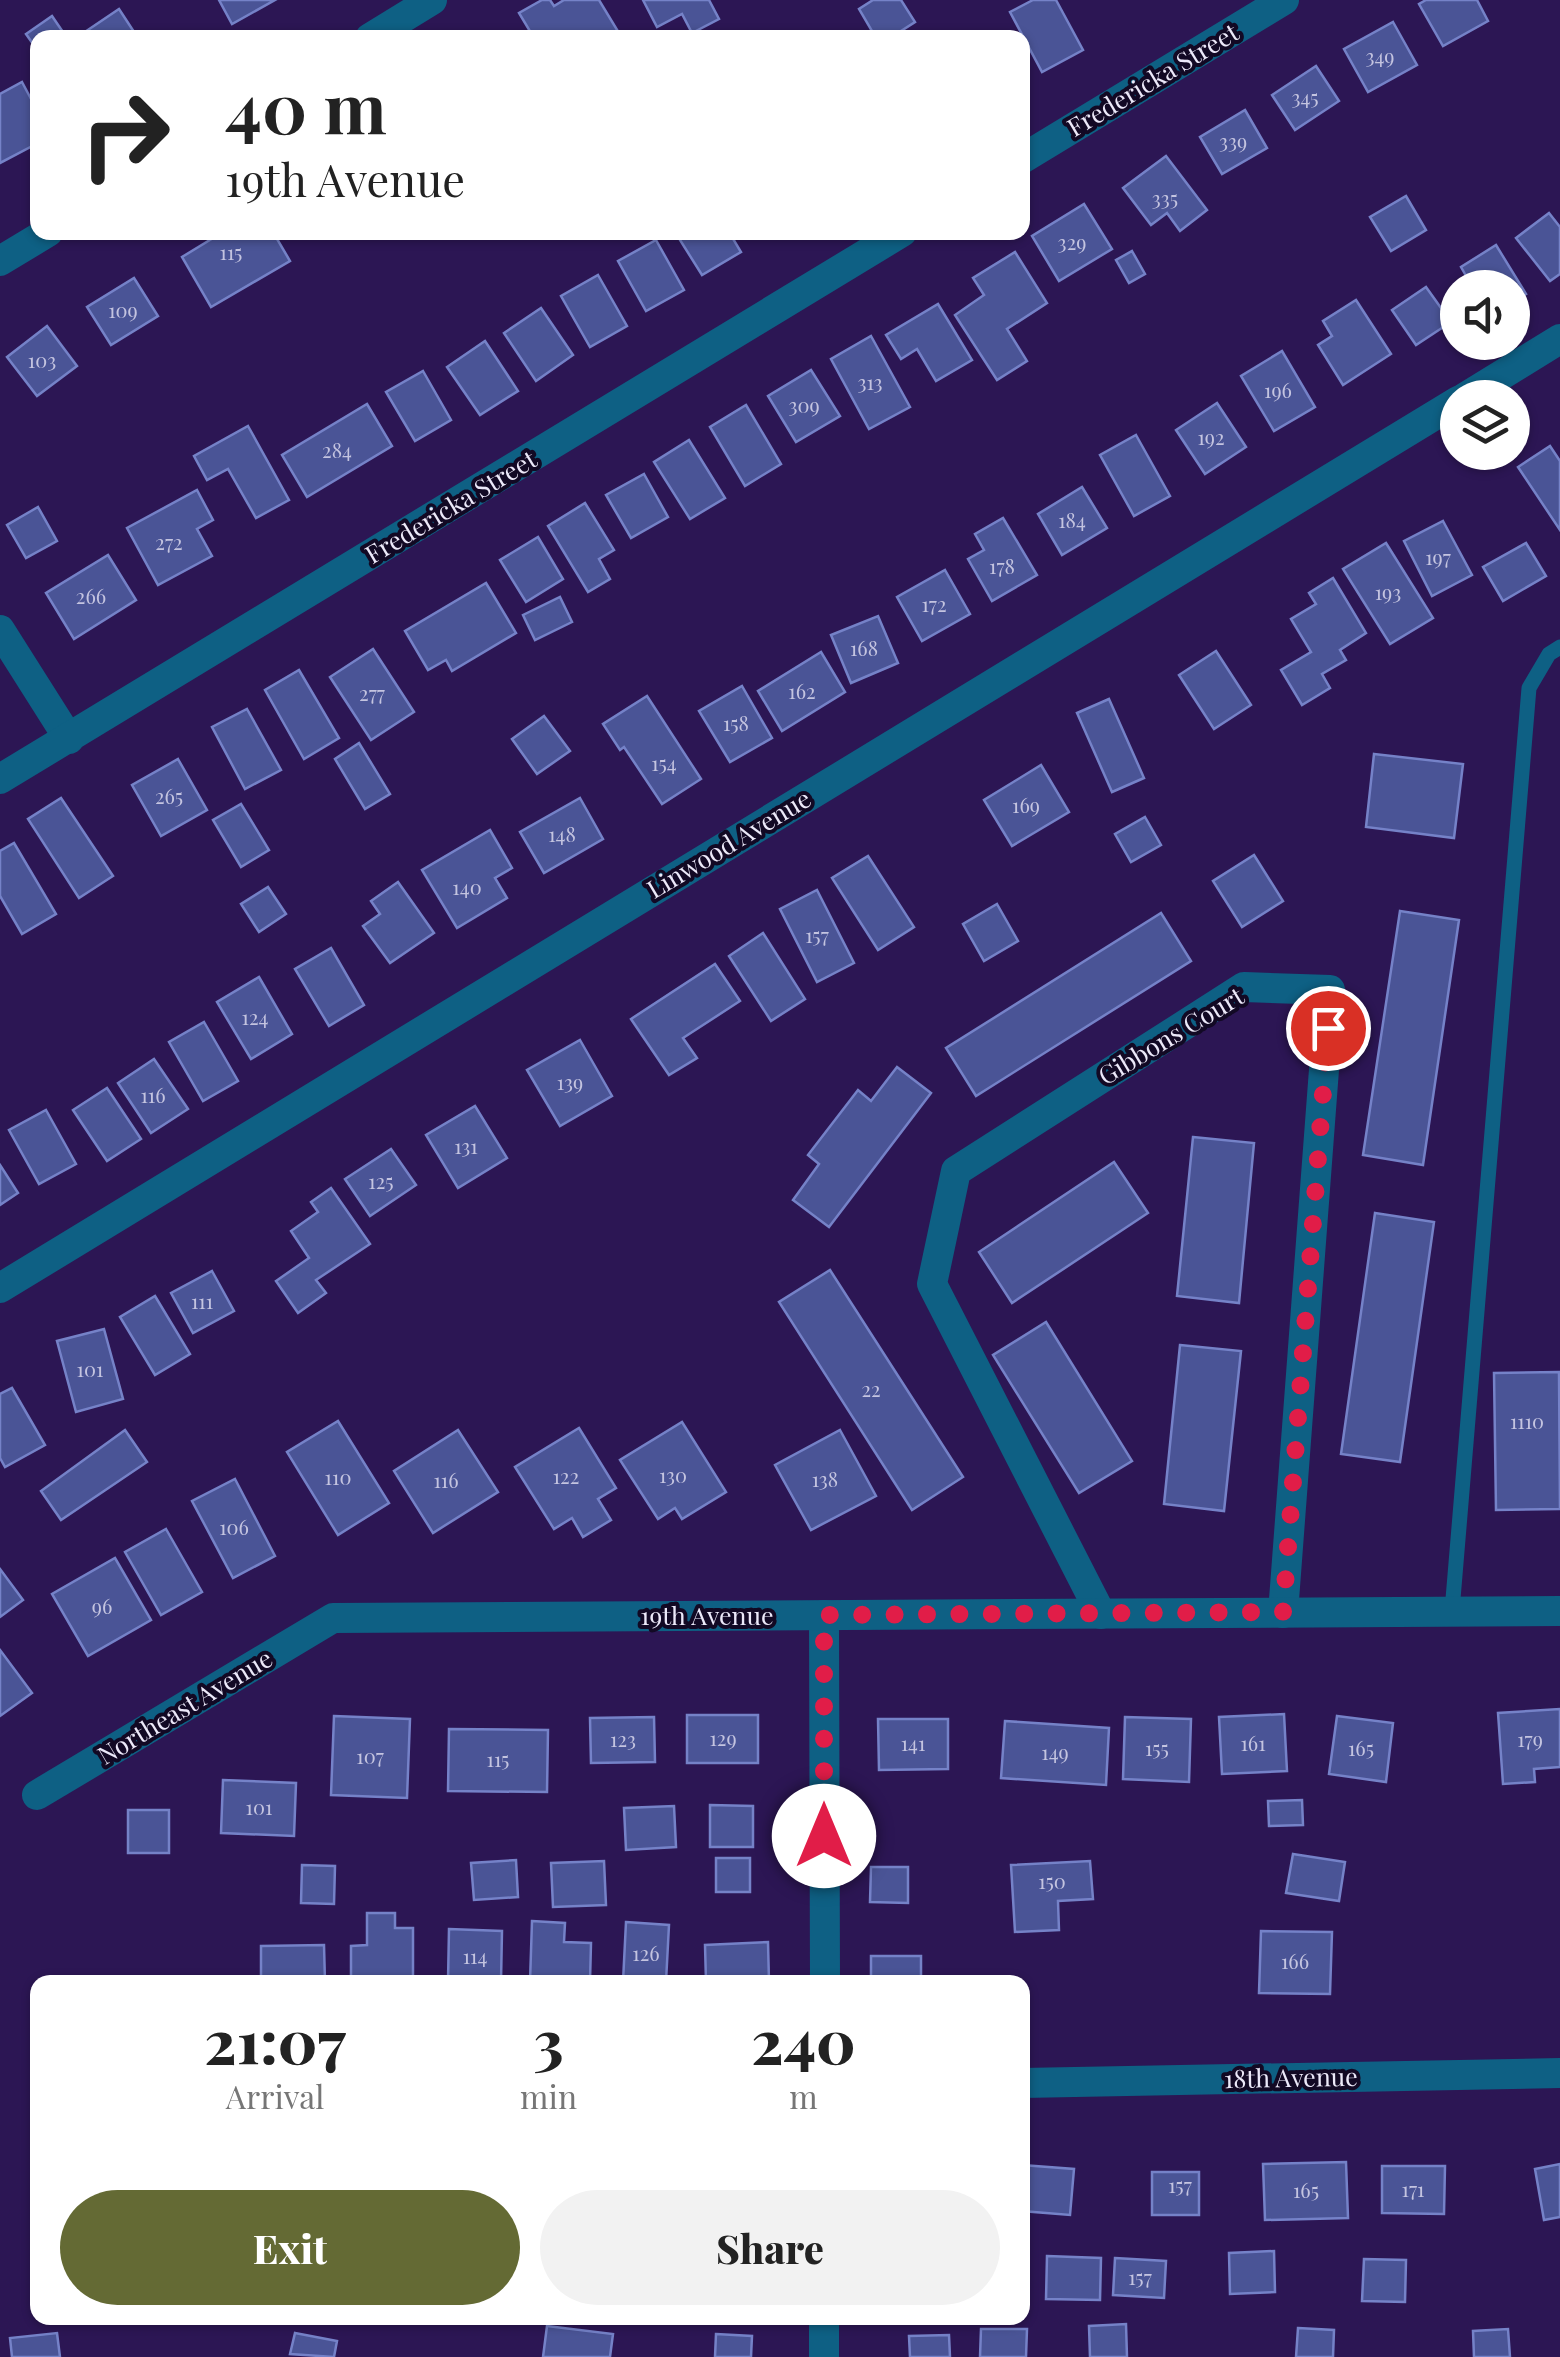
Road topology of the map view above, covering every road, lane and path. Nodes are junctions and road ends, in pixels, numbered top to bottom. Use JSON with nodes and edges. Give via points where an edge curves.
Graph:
{"nodes":[{"id":1,"x":432,"y":0,"type":"edge"},
{"id":2,"x":1284,"y":0,"type":"edge"},
{"id":3,"x":383,"y":30,"type":"edge"},
{"id":4,"x":1030,"y":154,"type":"edge"},
{"id":5,"x":35,"y":240,"type":"edge"},
{"id":6,"x":889,"y":240,"type":"edge"},
{"id":7,"x":0,"y":261,"type":"edge"},
{"id":8,"x":1560,"y":339,"type":"edge"},
{"id":9,"x":1492,"y":380,"type":"edge"},
{"id":10,"x":1440,"y":411,"type":"edge"},
{"id":11,"x":0,"y":630,"type":"edge"},
{"id":12,"x":1560,"y":648,"type":"edge"},
{"id":13,"x":69,"y":739,"type":"junction"},
{"id":14,"x":0,"y":779,"type":"edge"},
{"id":15,"x":0,"y":1288,"type":"edge"},
{"id":16,"x":1452,"y":1611,"type":"junction"},
{"id":17,"x":1560,"y":1611,"type":"edge"},
{"id":18,"x":1283,"y":1612,"type":"junction"},
{"id":19,"x":1100,"y":1614,"type":"junction"},
{"id":20,"x":824,"y":1615,"type":"junction"},
{"id":21,"x":333,"y":1618,"type":"joint"},
{"id":22,"x":37,"y":1795,"type":"dead end"},
{"id":23,"x":825,"y":1975,"type":"edge"},
{"id":24,"x":1560,"y":2073,"type":"edge"},
{"id":25,"x":1030,"y":2083,"type":"edge"},
{"id":26,"x":824,"y":2325,"type":"edge"},
{"id":27,"x":824,"y":2357,"type":"edge"}],
"edges":[{"from":1,"to":3,"type":"street"},
{"from":2,"to":4,"type":"street","name":"Fredericka Street"},
{"from":5,"to":7,"type":"street"},
{"from":6,"to":13,"type":"street","name":"Fredericka Street"},
{"from":8,"to":9,"type":"street","name":"Linwood Avenue"},
{"from":10,"to":15,"type":"street","name":"Linwood Avenue"},
{"from":11,"to":13,"type":"street"},
{"from":12,"to":16,"type":"lane","via":[[1528,688]]},
{"from":13,"to":14,"type":"street","name":"Fredericka Street"},
{"from":16,"to":17,"type":"street","name":"19th Avenue"},
{"from":16,"to":18,"type":"street","name":"19th Avenue"},
{"from":18,"to":19,"type":"street","name":"19th Avenue"},
{"from":18,"to":19,"type":"street","name":"Gibbons Court","via":[[1330,990],[1244,987],[956,1171],[932,1284]]},
{"from":19,"to":20,"type":"street","name":"19th Avenue"},
{"from":20,"to":21,"type":"street","name":"19th Avenue"},
{"from":20,"to":23,"type":"street"},
{"from":21,"to":22,"type":"street","name":"Northeast Avenue"},
{"from":24,"to":25,"type":"street","name":"18th Avenue"},
{"from":26,"to":27,"type":"street"}]}
